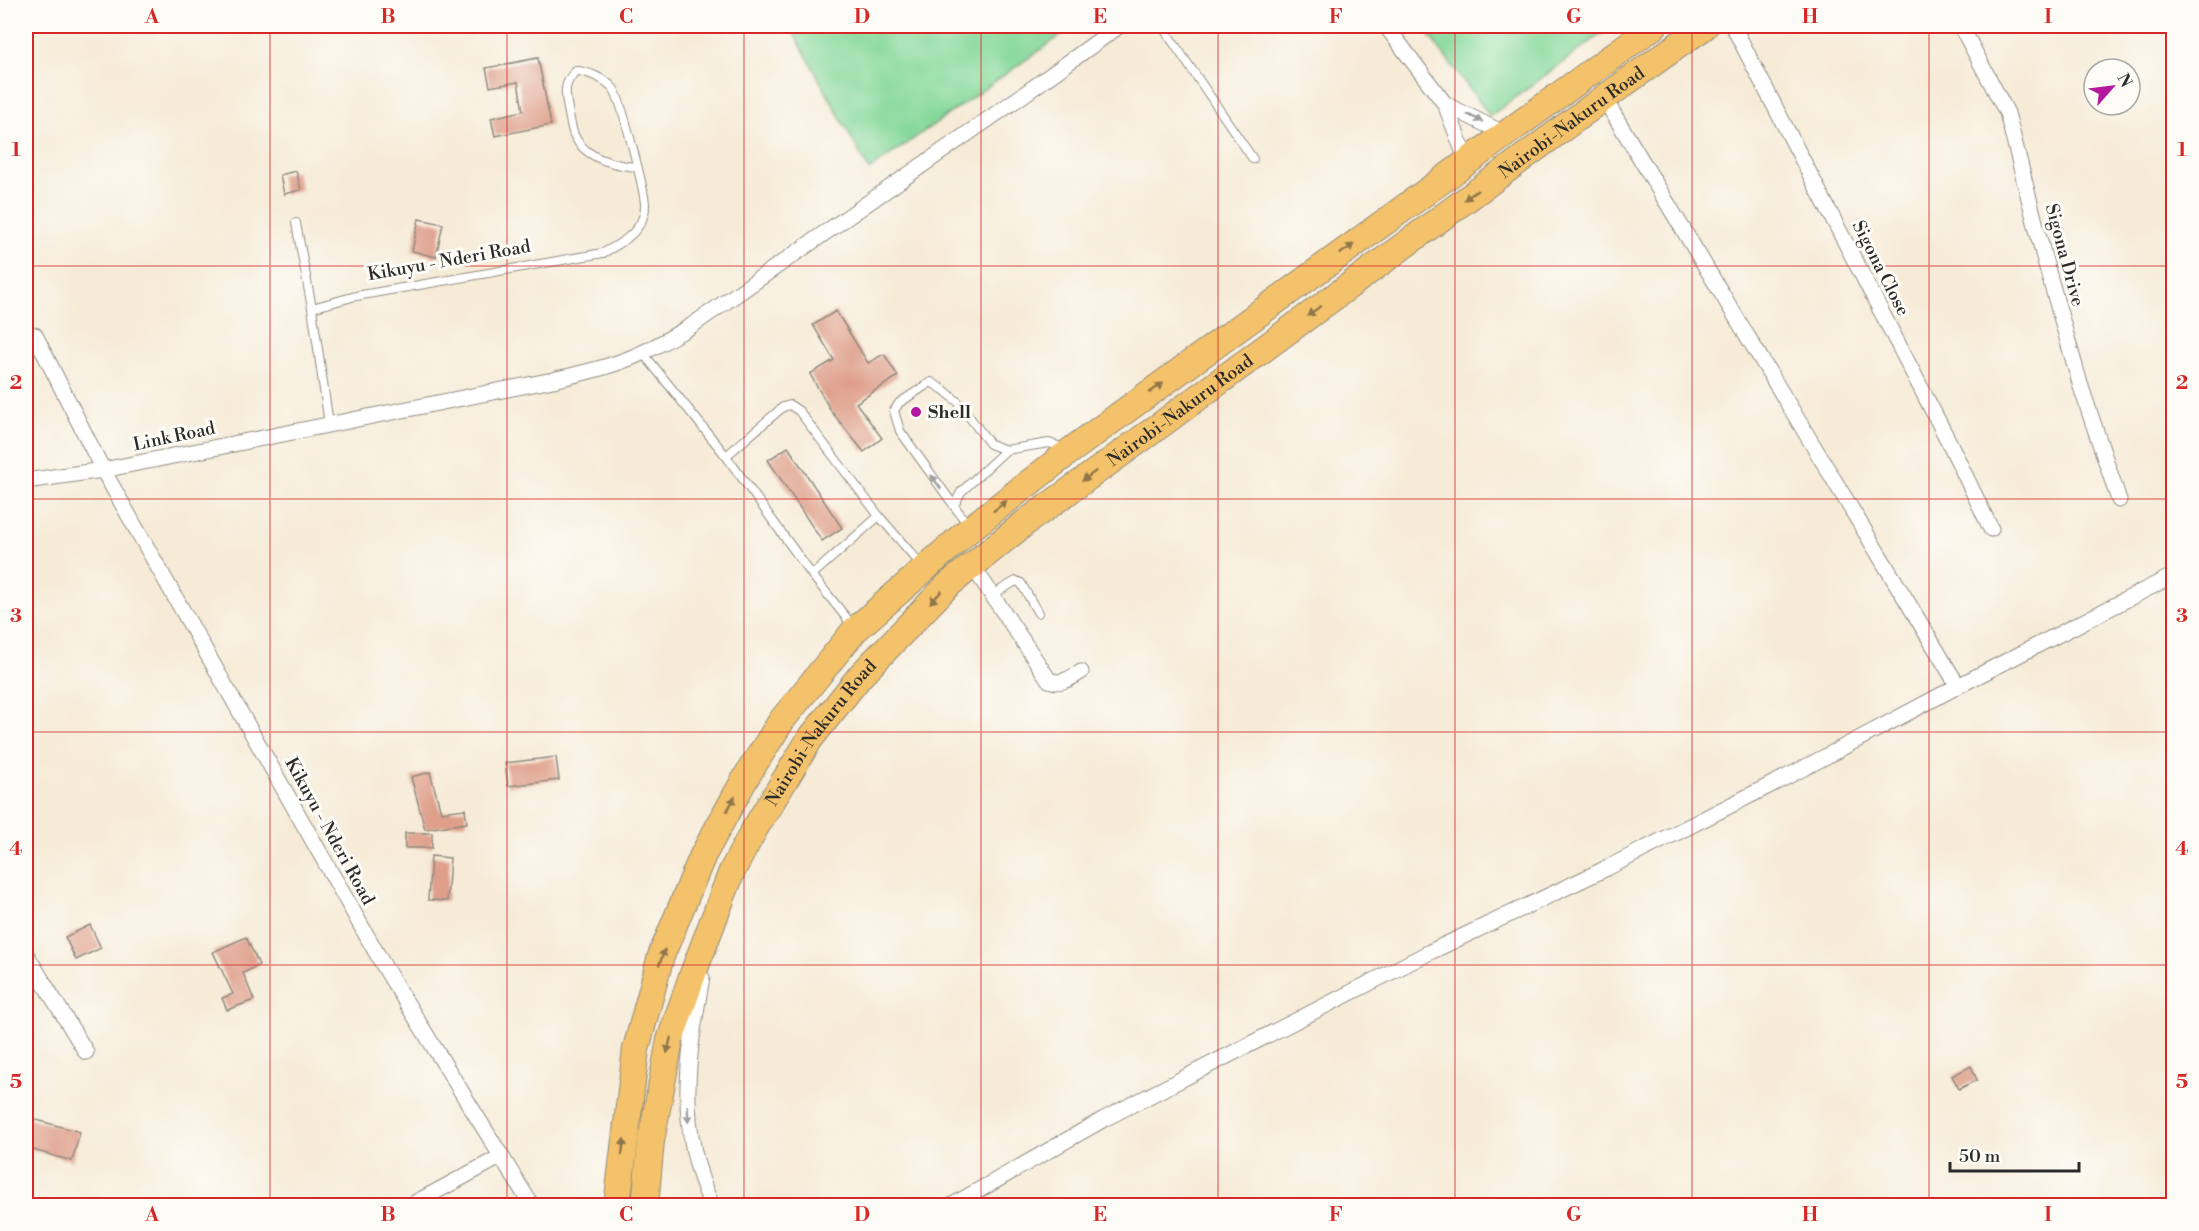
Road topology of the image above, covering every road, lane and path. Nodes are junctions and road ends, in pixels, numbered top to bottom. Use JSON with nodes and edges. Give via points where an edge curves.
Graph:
{"nodes":[{"id":1,"x":1119,"y":26,"type":"edge"},
{"id":2,"x":1162,"y":26,"type":"edge"},
{"id":3,"x":1386,"y":26,"type":"edge"},
{"id":4,"x":1654,"y":26,"type":"edge"},
{"id":5,"x":1705,"y":26,"type":"edge"},
{"id":6,"x":1733,"y":26,"type":"edge"},
{"id":7,"x":1961,"y":26,"type":"edge"},
{"id":8,"x":1604,"y":98,"type":"junction"},
{"id":9,"x":1445,"y":104,"type":"junction"},
{"id":10,"x":1505,"y":134,"type":"junction"},
{"id":11,"x":1253,"y":159,"type":"dead end"},
{"id":12,"x":1467,"y":161,"type":"junction"},
{"id":13,"x":636,"y":167,"type":"junction"},
{"id":14,"x":296,"y":223,"type":"dead end"},
{"id":15,"x":312,"y":308,"type":"junction"},
{"id":16,"x":35,"y":335,"type":"dead end"},
{"id":17,"x":643,"y":353,"type":"junction"},
{"id":18,"x":329,"y":424,"type":"junction"},
{"id":19,"x":1006,"y":450,"type":"junction"},
{"id":20,"x":1070,"y":451,"type":"junction"},
{"id":21,"x":726,"y":456,"type":"junction"},
{"id":22,"x":103,"y":470,"type":"junction"},
{"id":23,"x":26,"y":481,"type":"edge"},
{"id":24,"x":2119,"y":500,"type":"dead end"},
{"id":25,"x":954,"y":506,"type":"junction"},
{"id":26,"x":879,"y":516,"type":"junction"},
{"id":27,"x":970,"y":529,"type":"junction"},
{"id":28,"x":1991,"y":529,"type":"dead end"},
{"id":29,"x":972,"y":565,"type":"junction"},
{"id":30,"x":925,"y":568,"type":"junction"},
{"id":31,"x":812,"y":575,"type":"junction"},
{"id":32,"x":2174,"y":575,"type":"edge"},
{"id":33,"x":992,"y":595,"type":"junction"},
{"id":34,"x":1038,"y":613,"type":"dead end"},
{"id":35,"x":855,"y":630,"type":"junction"},
{"id":36,"x":1081,"y":672,"type":"dead end"},
{"id":37,"x":1958,"y":686,"type":"junction"},
{"id":38,"x":732,"y":872,"type":"junction"},
{"id":39,"x":26,"y":954,"type":"edge"},
{"id":40,"x":86,"y":1052,"type":"dead end"},
{"id":41,"x":502,"y":1156,"type":"junction"},
{"id":42,"x":417,"y":1204,"type":"edge"},
{"id":43,"x":532,"y":1206,"type":"edge"},
{"id":44,"x":617,"y":1206,"type":"edge"},
{"id":45,"x":645,"y":1206,"type":"edge"},
{"id":46,"x":712,"y":1206,"type":"edge"},
{"id":47,"x":951,"y":1206,"type":"edge"}],
"edges":[{"from":1,"to":17,"type":"street","name":"Link Road","via":[[691,326]]},
{"from":2,"to":11,"type":"lane"},
{"from":3,"to":9,"type":"street"},
{"from":4,"to":10,"type":"highway"},
{"from":5,"to":8,"type":"highway","name":"Nairobi-Nakuru Road"},
{"from":6,"to":28,"type":"street","name":"Sigona Close"},
{"from":7,"to":24,"type":"street","name":"Sigona Drive","via":[[2007,113],[2081,387]]},
{"from":8,"to":29,"type":"highway","name":"Nairobi-Nakuru Road","one_way":true},
{"from":8,"to":37,"type":"street"},
{"from":9,"to":10,"type":"street","one_way":true},
{"from":9,"to":12,"type":"street"},
{"from":10,"to":12,"type":"highway"},
{"from":20,"to":12,"type":"highway","one_way":true},
{"from":13,"to":13,"type":"lane","name":"Kikuyu - Nderi Road","via":[[614,89],[584,71],[576,71],[567,79],[564,91],[574,135],[595,156],[620,166]]},
{"from":13,"to":15,"type":"lane","name":"Kikuyu - Nderi Road","via":[[645,202],[643,219],[621,243],[603,253],[356,296]]},
{"from":14,"to":15,"type":"lane"},
{"from":15,"to":18,"type":"lane"},
{"from":16,"to":22,"type":"street","name":"Kikuyu - Nderi Road"},
{"from":17,"to":18,"type":"street","name":"Link Road","via":[[553,380]]},
{"from":17,"to":21,"type":"lane"},
{"from":18,"to":22,"type":"street","name":"Link Road"},
{"from":19,"to":20,"type":"lane","via":[[1048,443]]},
{"from":19,"to":25,"type":"lane","via":[[961,492]]},
{"from":25,"to":19,"type":"lane","one_way":true,"via":[[900,430],[894,411],[899,404],[931,382],[958,402],[990,444]]},
{"from":27,"to":20,"type":"highway","one_way":true},
{"from":21,"to":26,"type":"lane","via":[[790,405],[799,411]]},
{"from":21,"to":31,"type":"lane"},
{"from":22,"to":23,"type":"street","name":"Link Road"},
{"from":22,"to":41,"type":"street","name":"Kikuyu - Nderi Road","via":[[385,968]]},
{"from":25,"to":27,"type":"lane"},
{"from":26,"to":30,"type":"lane"},
{"from":26,"to":31,"type":"lane"},
{"from":27,"to":30,"type":"highway"},
{"from":29,"to":33,"type":"street"},
{"from":29,"to":38,"type":"highway","name":"Nairobi-Nakuru Road","one_way":true,"via":[[870,667],[810,739]]},
{"from":30,"to":35,"type":"highway"},
{"from":31,"to":35,"type":"lane"},
{"from":32,"to":37,"type":"street"},
{"from":33,"to":34,"type":"lane","via":[[1016,581]]},
{"from":33,"to":36,"type":"street","via":[[1049,680],[1057,683]]},
{"from":44,"to":35,"type":"highway","one_way":true,"via":[[636,1049],[661,956],[703,855],[746,777],[782,720]]},
{"from":37,"to":47,"type":"street","via":[[1607,868],[1104,1119]]},
{"from":38,"to":45,"type":"highway","name":"Nairobi-Nakuru Road","one_way":true,"via":[[670,1040],[651,1142]]},
{"from":38,"to":46,"type":"street","one_way":true,"via":[[704,963],[690,1040],[689,1129]]},
{"from":39,"to":40,"type":"street"},
{"from":41,"to":42,"type":"street"},
{"from":41,"to":43,"type":"street","name":"Kikuyu - Nderi Road"}]}
